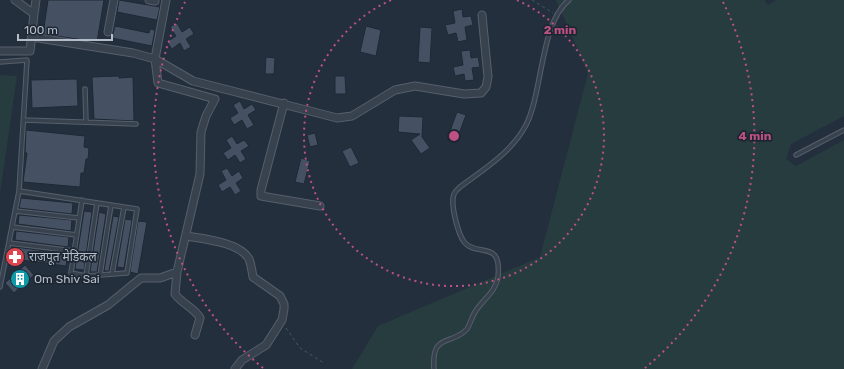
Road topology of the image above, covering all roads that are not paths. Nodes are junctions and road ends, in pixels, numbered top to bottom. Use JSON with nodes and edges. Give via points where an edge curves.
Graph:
{"nodes":[{"id":1,"x":15,"y":0,"type":"edge"},
{"id":2,"x":36,"y":0,"type":"edge"},
{"id":3,"x":114,"y":0,"type":"edge"},
{"id":4,"x":166,"y":0,"type":"edge"},
{"id":5,"x":569,"y":0,"type":"edge"},
{"id":6,"x":34,"y":14,"type":"junction"},
{"id":7,"x":482,"y":15,"type":"dead end"},
{"id":8,"x":108,"y":32,"type":"dead end"},
{"id":9,"x":32,"y":37,"type":"junction"},
{"id":10,"x":0,"y":51,"type":"edge"},
{"id":11,"x":155,"y":59,"type":"junction"},
{"id":12,"x":0,"y":62,"type":"edge"},
{"id":13,"x":85,"y":89,"type":"dead end"},
{"id":14,"x":284,"y":104,"type":"junction"},
{"id":15,"x":24,"y":120,"type":"junction"},
{"id":16,"x":86,"y":122,"type":"junction"},
{"id":17,"x":136,"y":124,"type":"dead end"},
{"id":18,"x":844,"y":130,"type":"edge"},
{"id":19,"x":796,"y":155,"type":"dead end"},
{"id":20,"x":19,"y":191,"type":"junction"},
{"id":21,"x":82,"y":200,"type":"junction"},
{"id":22,"x":97,"y":203,"type":"junction"},
{"id":23,"x":111,"y":205,"type":"junction"},
{"id":24,"x":320,"y":206,"type":"dead end"},
{"id":25,"x":124,"y":207,"type":"junction"},
{"id":26,"x":15,"y":211,"type":"junction"},
{"id":27,"x":79,"y":218,"type":"junction"},
{"id":28,"x":12,"y":227,"type":"junction"},
{"id":29,"x":77,"y":235,"type":"junction"},
{"id":30,"x":186,"y":236,"type":"junction"},
{"id":31,"x":9,"y":244,"type":"junction"},
{"id":32,"x":74,"y":251,"type":"junction"},
{"id":33,"x":177,"y":272,"type":"junction"},
{"id":34,"x":112,"y":274,"type":"junction"},
{"id":35,"x":100,"y":275,"type":"junction"},
{"id":36,"x":86,"y":276,"type":"junction"},
{"id":37,"x":0,"y":287,"type":"edge"},
{"id":38,"x":195,"y":334,"type":"dead end"},
{"id":39,"x":42,"y":369,"type":"edge"},
{"id":40,"x":235,"y":369,"type":"edge"},
{"id":41,"x":434,"y":369,"type":"edge"}],
"edges":[{"from":1,"to":6,"type":"street"},
{"from":2,"to":6,"type":"street"},
{"from":3,"to":8,"type":"street"},
{"from":4,"to":11,"type":"street"},
{"from":5,"to":41,"type":"lane","via":[[557,16],[547,45],[533,104],[521,134],[506,151],[454,194],[452,204],[464,243],[491,252],[497,258],[498,278],[467,328],[439,344],[435,352]]},
{"from":6,"to":9,"type":"street"},
{"from":7,"to":14,"type":"street","via":[[488,77],[486,87],[481,92],[464,94],[415,86],[395,90],[352,116],[337,118]]},
{"from":9,"to":10,"type":"street","via":[[30,51]]},
{"from":9,"to":11,"type":"street","via":[[133,53]]},
{"from":11,"to":14,"type":"street","via":[[193,81]]},
{"from":11,"to":30,"type":"street","via":[[158,83],[215,99],[206,116],[202,132],[200,174]]},
{"from":12,"to":15,"type":"lane","via":[[27,60]]},
{"from":13,"to":16,"type":"lane"},
{"from":14,"to":24,"type":"street","via":[[261,190],[262,196]]},
{"from":15,"to":16,"type":"lane"},
{"from":15,"to":20,"type":"lane"},
{"from":16,"to":17,"type":"lane"},
{"from":18,"to":19,"type":"lane"},
{"from":20,"to":21,"type":"lane"},
{"from":20,"to":26,"type":"lane"},
{"from":21,"to":22,"type":"lane"},
{"from":21,"to":27,"type":"lane"},
{"from":22,"to":23,"type":"lane"},
{"from":22,"to":36,"type":"lane"},
{"from":23,"to":25,"type":"lane"},
{"from":23,"to":35,"type":"lane"},
{"from":25,"to":34,"type":"lane"},
{"from":25,"to":34,"type":"lane","via":[[137,209],[127,273]]},
{"from":26,"to":27,"type":"lane"},
{"from":26,"to":28,"type":"lane"},
{"from":27,"to":29,"type":"lane"},
{"from":28,"to":29,"type":"lane"},
{"from":28,"to":31,"type":"lane"},
{"from":29,"to":32,"type":"lane"},
{"from":30,"to":33,"type":"street"},
{"from":30,"to":40,"type":"street","via":[[222,243],[243,251],[249,259],[253,277],[280,296],[284,304],[282,320],[266,346],[242,360]]},
{"from":31,"to":32,"type":"lane"},
{"from":31,"to":37,"type":"lane"},
{"from":32,"to":36,"type":"lane","via":[[71,273]]},
{"from":33,"to":38,"type":"street","via":[[175,294],[200,318]]},
{"from":33,"to":39,"type":"street","via":[[160,278],[141,278],[108,305],[68,327],[54,341]]},
{"from":34,"to":35,"type":"lane"},
{"from":35,"to":36,"type":"lane"}]}
